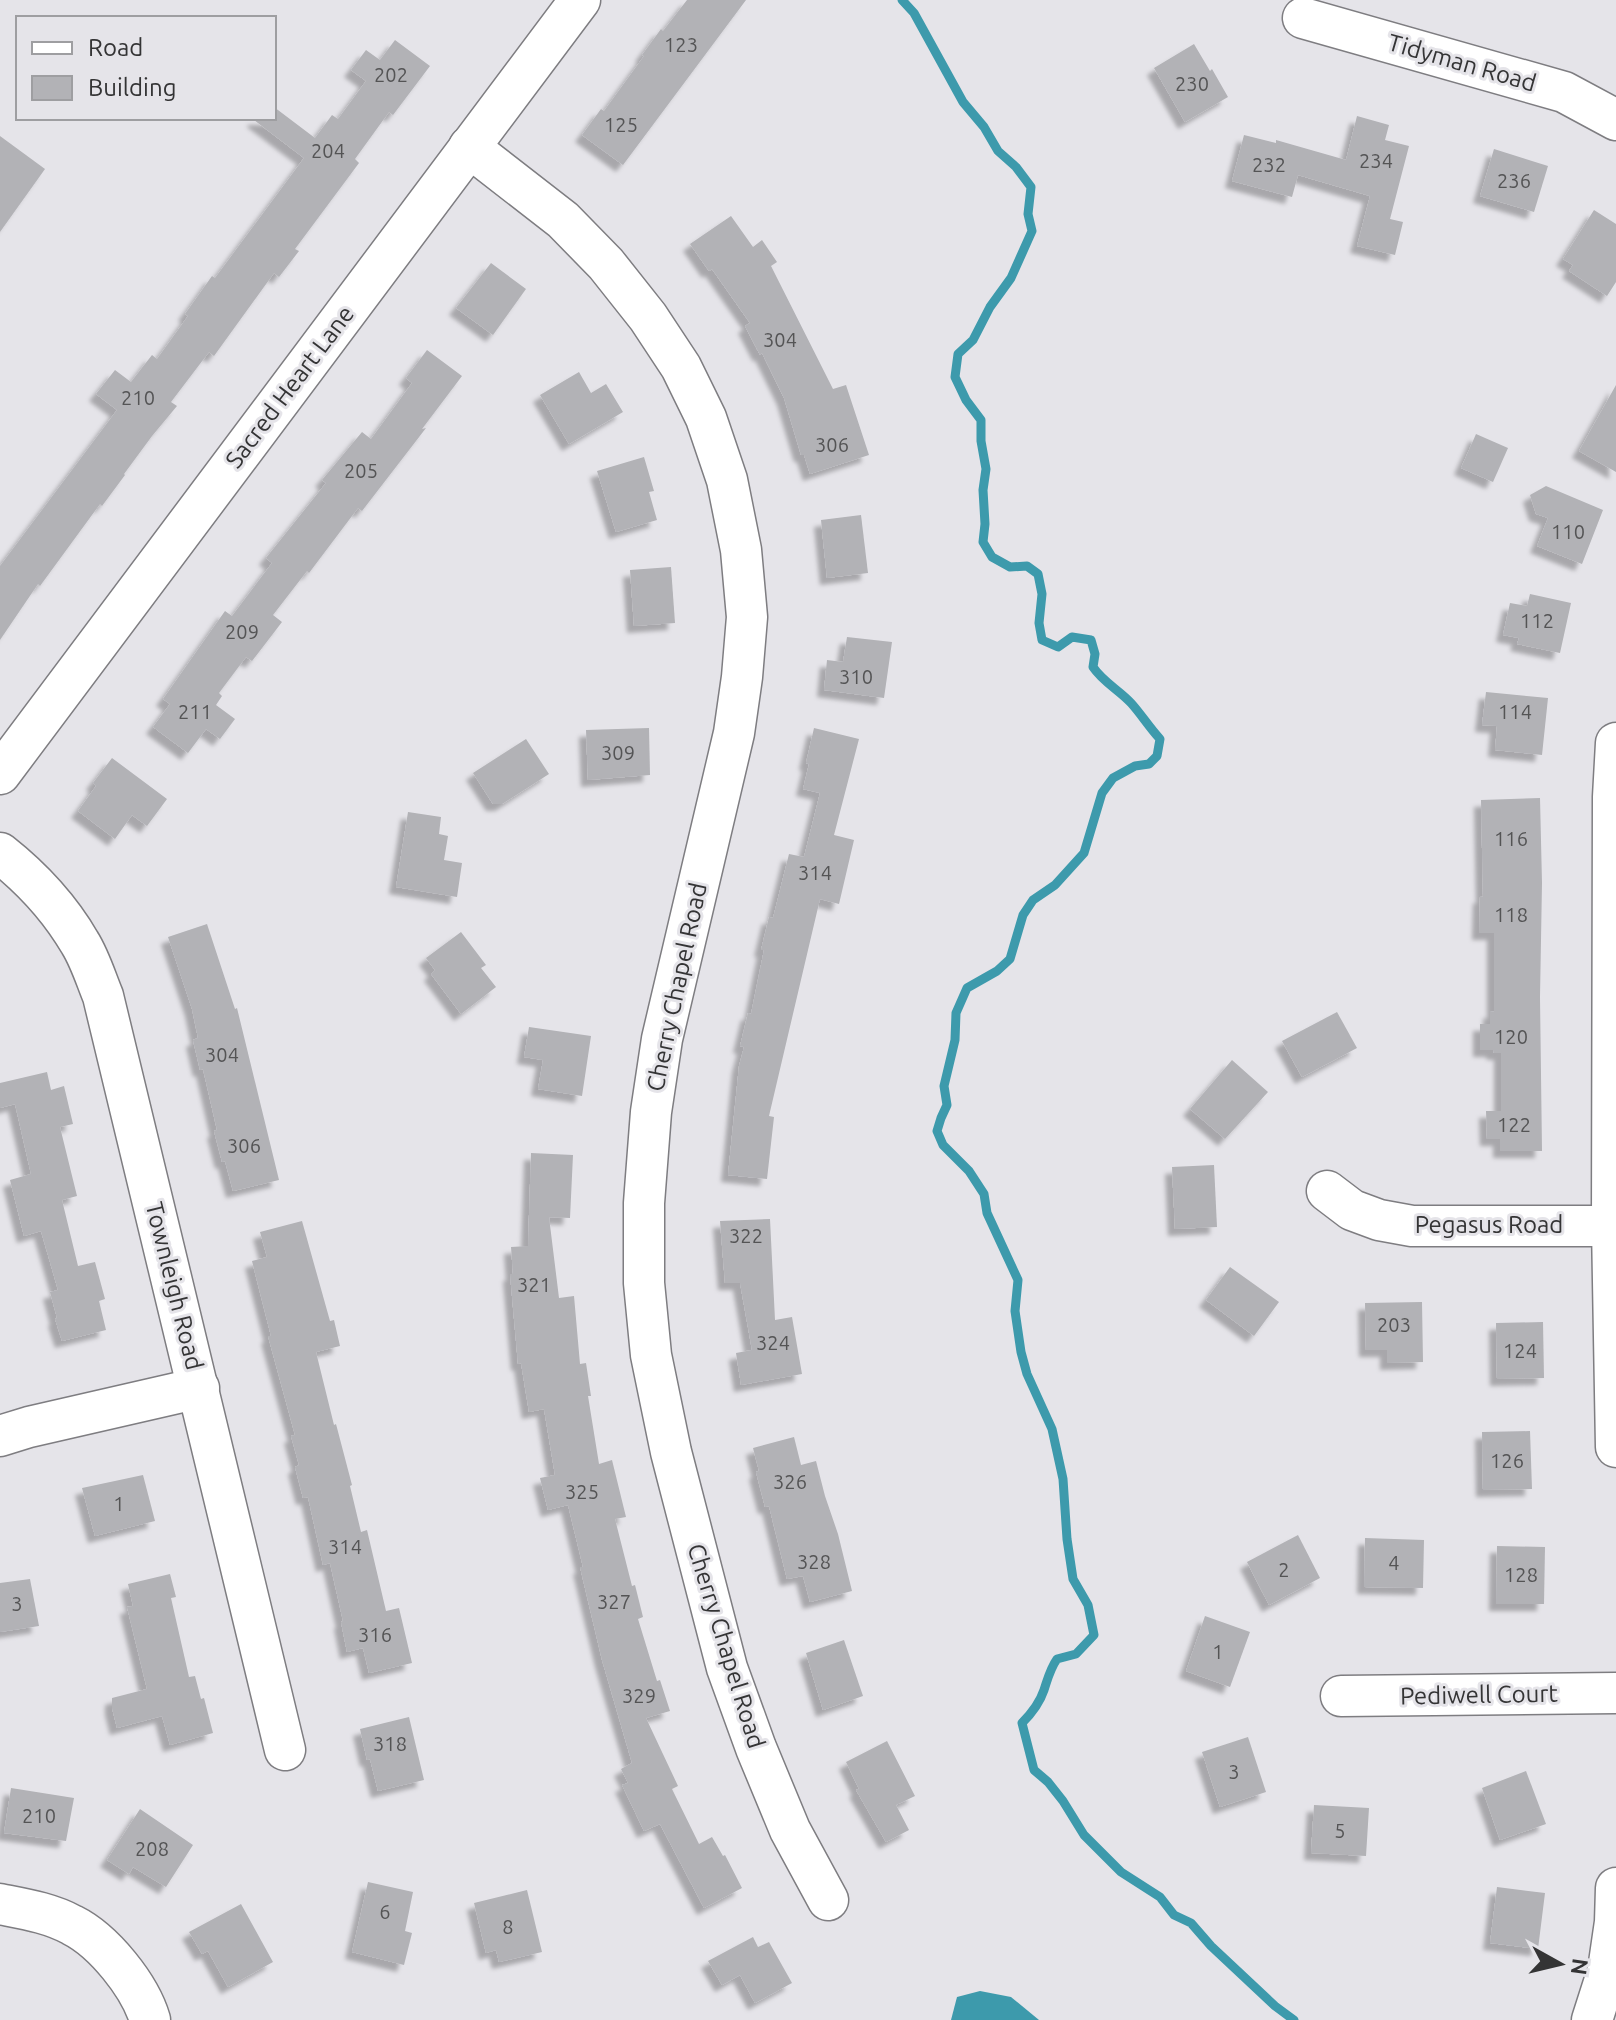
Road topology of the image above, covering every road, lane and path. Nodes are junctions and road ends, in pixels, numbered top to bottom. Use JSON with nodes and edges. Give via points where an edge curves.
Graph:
{"nodes":[{"id":1,"x":580,"y":0,"type":"edge"},
{"id":2,"x":1303,"y":18,"type":"dead end"},
{"id":3,"x":1616,"y":120,"type":"edge"},
{"id":4,"x":469,"y":147,"type":"junction"},
{"id":5,"x":1616,"y":743,"type":"edge"},
{"id":6,"x":0,"y":774,"type":"edge"},
{"id":7,"x":0,"y":853,"type":"edge"},
{"id":8,"x":1327,"y":1191,"type":"dead end"},
{"id":9,"x":1612,"y":1226,"type":"junction"},
{"id":10,"x":199,"y":1388,"type":"junction"},
{"id":11,"x":0,"y":1436,"type":"edge"},
{"id":12,"x":1616,"y":1447,"type":"edge"},
{"id":13,"x":1616,"y":1693,"type":"edge"},
{"id":14,"x":1341,"y":1696,"type":"dead end"},
{"id":15,"x":285,"y":1750,"type":"dead end"},
{"id":16,"x":1616,"y":1888,"type":"edge"},
{"id":17,"x":828,"y":1900,"type":"dead end"},
{"id":18,"x":0,"y":1904,"type":"edge"},
{"id":19,"x":1612,"y":1970,"type":"edge"},
{"id":20,"x":150,"y":2020,"type":"edge"},
{"id":21,"x":1592,"y":2020,"type":"edge"}],
"edges":[{"from":1,"to":4,"type":"street","name":"Sacred Heart Lane"},
{"from":2,"to":3,"type":"street","name":"Tidyman Road","via":[[1564,92]]},
{"from":4,"to":6,"type":"street","name":"Sacred Heart Lane"},
{"from":4,"to":17,"type":"street","name":"Cherry Chapel Road","via":[[563,220],[648,317],[706,418],[739,536],[747,617],[742,677],[731,747],[660,1054],[644,1203],[644,1283],[651,1355],[671,1452],[727,1668],[790,1830]]},
{"from":5,"to":9,"type":"street"},
{"from":7,"to":10,"type":"street","name":"Townleigh Road","via":[[54,903],[82,945],[103,996]]},
{"from":8,"to":9,"type":"street","name":"Pegasus Road","via":[[1352,1210],[1412,1226]]},
{"from":9,"to":12,"type":"street"},
{"from":10,"to":11,"type":"street"},
{"from":10,"to":15,"type":"street","name":"Townleigh Road"},
{"from":13,"to":14,"type":"street","name":"Pediwell Court"},
{"from":16,"to":19,"type":"street"},
{"from":18,"to":20,"type":"street","via":[[74,1925],[128,1977]]},
{"from":19,"to":21,"type":"street"}]}
